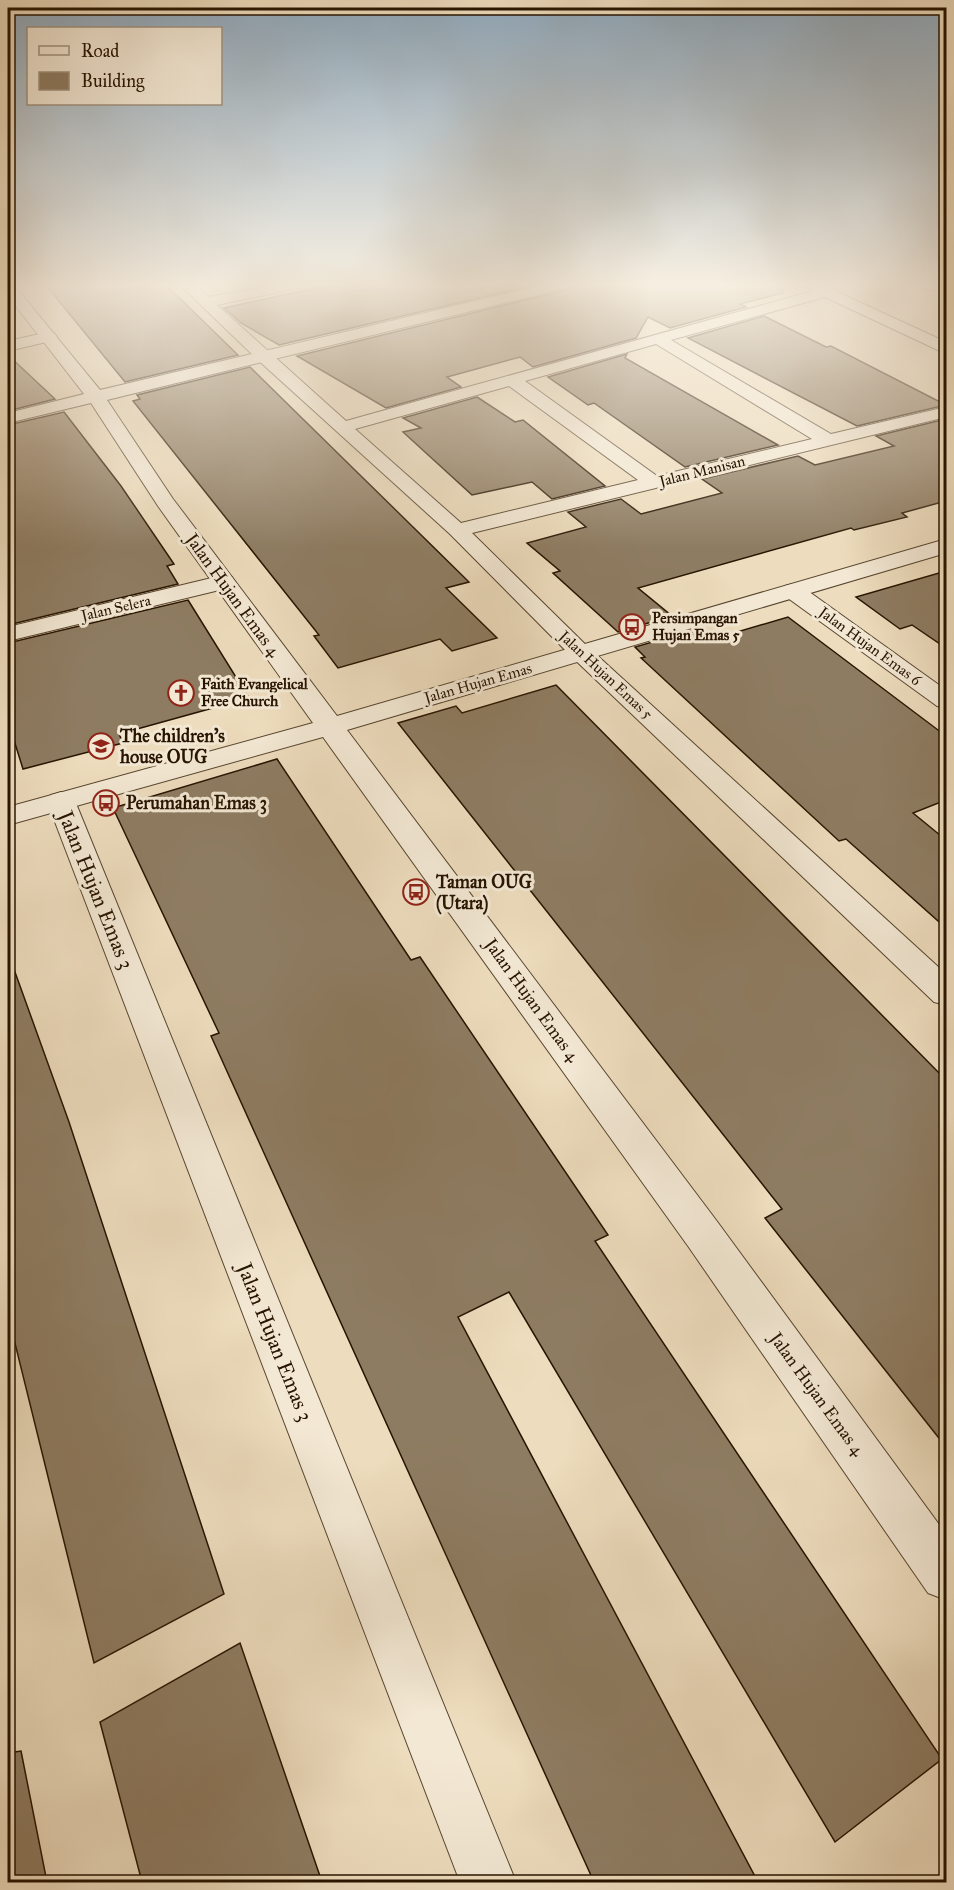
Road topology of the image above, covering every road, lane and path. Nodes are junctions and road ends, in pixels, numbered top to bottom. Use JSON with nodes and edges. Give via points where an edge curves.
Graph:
{"nodes":[{"id":1,"x":77,"y":372,"type":"edge"},
{"id":2,"x":200,"y":372,"type":"edge"},
{"id":3,"x":281,"y":372,"type":"edge"},
{"id":4,"x":540,"y":372,"type":"edge"},
{"id":5,"x":714,"y":372,"type":"edge"},
{"id":6,"x":512,"y":380,"type":"junction"},
{"id":7,"x":96,"y":397,"type":"junction"},
{"id":8,"x":946,"y":412,"type":"edge"},
{"id":9,"x":8,"y":418,"type":"edge"},
{"id":10,"x":344,"y":427,"type":"junction"},
{"id":11,"x":829,"y":441,"type":"junction"},
{"id":12,"x":654,"y":483,"type":"junction"},
{"id":13,"x":457,"y":530,"type":"junction"},
{"id":14,"x":946,"y":546,"type":"edge"},
{"id":15,"x":224,"y":582,"type":"junction"},
{"id":16,"x":794,"y":591,"type":"junction"},
{"id":17,"x":8,"y":634,"type":"edge"},
{"id":18,"x":581,"y":653,"type":"junction"},
{"id":19,"x":946,"y":701,"type":"edge"},
{"id":20,"x":328,"y":727,"type":"junction"},
{"id":21,"x":61,"y":801,"type":"junction"},
{"id":22,"x":8,"y":816,"type":"edge"},
{"id":23,"x":946,"y":993,"type":"edge"},
{"id":24,"x":946,"y":1575,"type":"edge"},
{"id":25,"x":488,"y":1882,"type":"edge"}],
"edges":[{"from":1,"to":7,"type":"street","name":"Jalan Hujan Emas 4"},
{"from":2,"to":7,"type":"street"},
{"from":3,"to":10,"type":"street","name":"Jalan Hujan Emas 5"},
{"from":4,"to":6,"type":"street"},
{"from":5,"to":11,"type":"street"},
{"from":6,"to":10,"type":"street"},
{"from":6,"to":12,"type":"street"},
{"from":7,"to":9,"type":"street"},
{"from":7,"to":15,"type":"street","name":"Jalan Hujan Emas 4","via":[[148,479]]},
{"from":8,"to":11,"type":"street","name":"Jalan Manisan"},
{"from":10,"to":13,"type":"street","name":"Jalan Hujan Emas 5"},
{"from":11,"to":12,"type":"street","name":"Jalan Manisan"},
{"from":12,"to":13,"type":"street","name":"Jalan Manisan"},
{"from":13,"to":18,"type":"street","name":"Jalan Hujan Emas 5"},
{"from":14,"to":16,"type":"street","name":"Jalan Hujan Emas"},
{"from":15,"to":17,"type":"street","name":"Jalan Selera"},
{"from":15,"to":20,"type":"street","name":"Jalan Hujan Emas 4"},
{"from":16,"to":18,"type":"street","name":"Jalan Hujan Emas"},
{"from":16,"to":19,"type":"street","name":"Jalan Hujan Emas 6"},
{"from":18,"to":20,"type":"street","name":"Jalan Hujan Emas"},
{"from":18,"to":23,"type":"street","name":"Jalan Hujan Emas 5"},
{"from":20,"to":21,"type":"street","name":"Jalan Hujan Emas"},
{"from":20,"to":24,"type":"street","name":"Jalan Hujan Emas 4","via":[[481,930]]},
{"from":21,"to":22,"type":"street","name":"Jalan Hujan Emas"},
{"from":21,"to":25,"type":"street","name":"Jalan Hujan Emas 3"}]}
